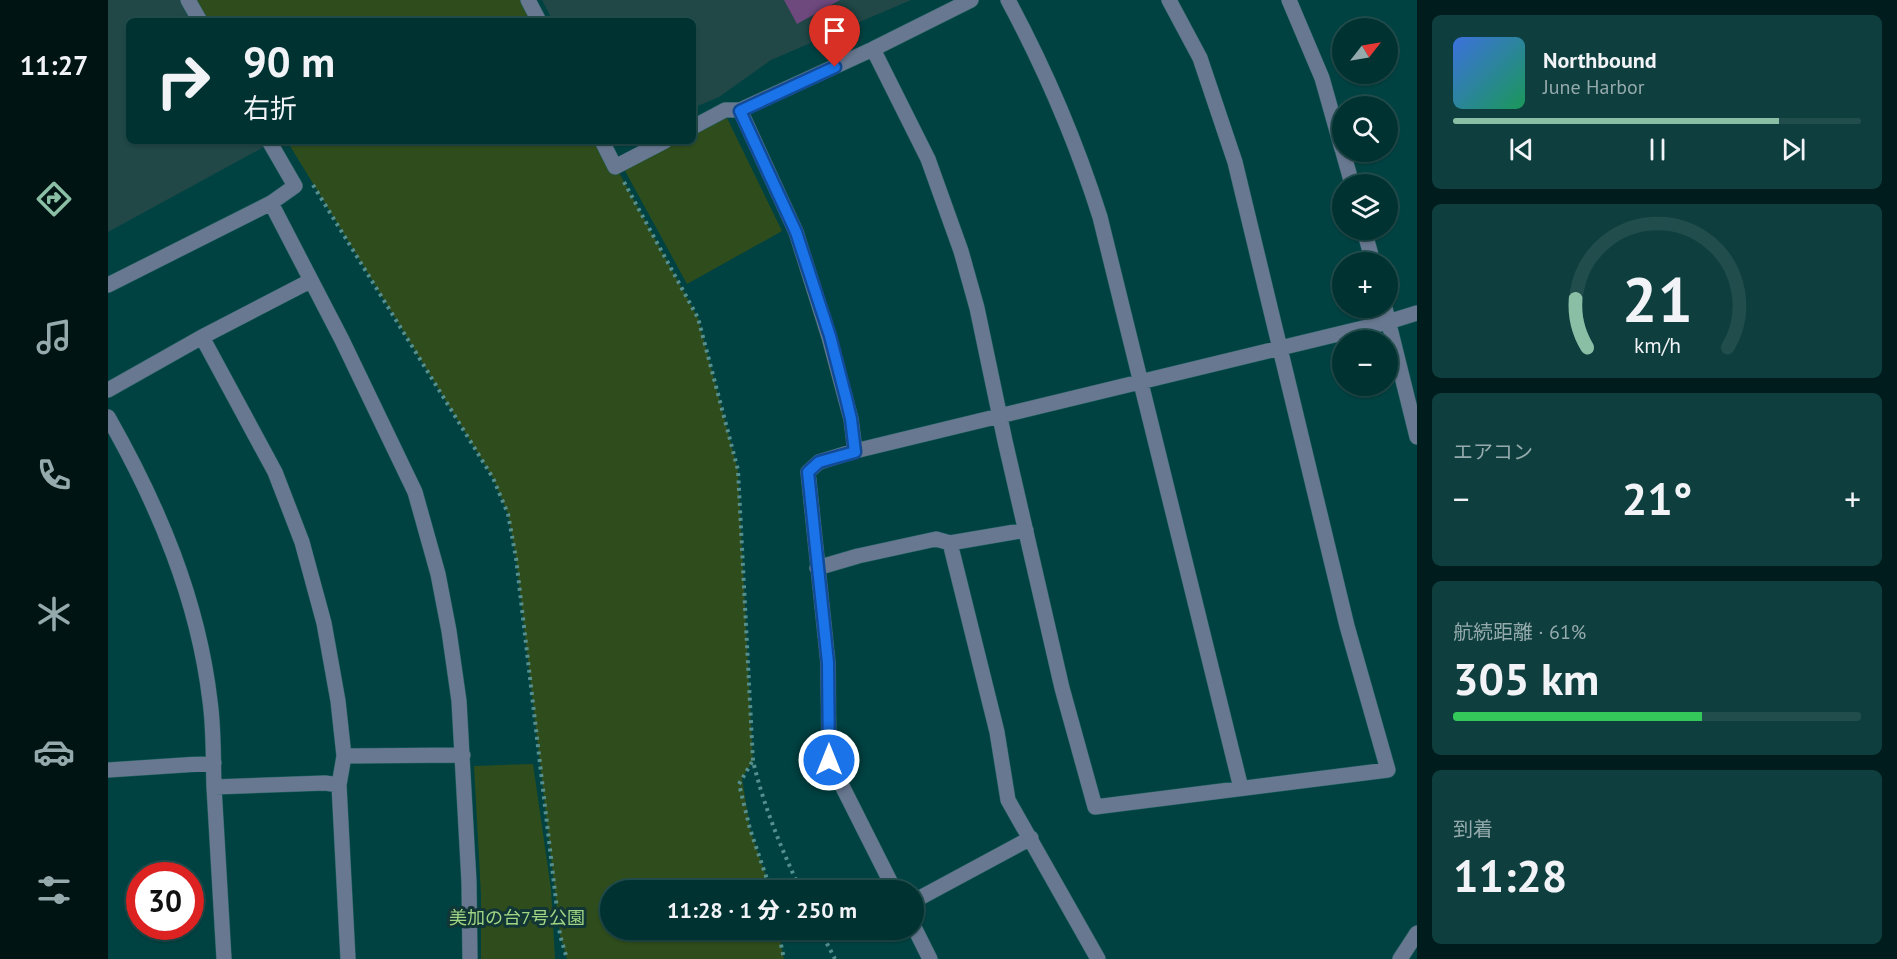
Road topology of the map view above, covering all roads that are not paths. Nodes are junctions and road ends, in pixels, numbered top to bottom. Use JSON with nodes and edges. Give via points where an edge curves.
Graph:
{"nodes":[{"id":1,"x":188,"y":0,"type":"edge"},
{"id":2,"x":528,"y":0,"type":"edge"},
{"id":3,"x":970,"y":0,"type":"edge"},
{"id":4,"x":1008,"y":0,"type":"edge"},
{"id":5,"x":1169,"y":0,"type":"edge"},
{"id":6,"x":1289,"y":0,"type":"edge"},
{"id":7,"x":198,"y":18,"type":"edge"},
{"id":8,"x":537,"y":18,"type":"edge"},
{"id":9,"x":873,"y":49,"type":"junction"},
{"id":10,"x":740,"y":111,"type":"junction"},
{"id":11,"x":1332,"y":113,"type":"edge"},
{"id":12,"x":696,"y":124,"type":"edge"},
{"id":13,"x":271,"y":144,"type":"edge"},
{"id":14,"x":604,"y":144,"type":"edge"},
{"id":15,"x":659,"y":144,"type":"edge"},
{"id":16,"x":271,"y":203,"type":"junction"},
{"id":17,"x":310,"y":281,"type":"junction"},
{"id":18,"x":108,"y":285,"type":"edge"},
{"id":19,"x":1417,"y":313,"type":"edge"},
{"id":20,"x":1398,"y":314,"type":"edge"},
{"id":21,"x":1376,"y":318,"type":"edge"},
{"id":22,"x":1387,"y":318,"type":"edge"},
{"id":23,"x":202,"y":337,"type":"junction"},
{"id":24,"x":1281,"y":348,"type":"junction"},
{"id":25,"x":1142,"y":381,"type":"junction"},
{"id":26,"x":108,"y":390,"type":"edge"},
{"id":27,"x":108,"y":417,"type":"edge"},
{"id":28,"x":1000,"y":417,"type":"junction"},
{"id":29,"x":1417,"y":437,"type":"edge"},
{"id":30,"x":855,"y":452,"type":"junction"},
{"id":31,"x":1026,"y":530,"type":"junction"},
{"id":32,"x":950,"y":543,"type":"junction"},
{"id":33,"x":817,"y":568,"type":"junction"},
{"id":34,"x":463,"y":754,"type":"junction"},
{"id":35,"x":344,"y":756,"type":"junction"},
{"id":36,"x":214,"y":763,"type":"junction"},
{"id":37,"x":108,"y":770,"type":"edge"},
{"id":38,"x":339,"y":785,"type":"junction"},
{"id":39,"x":214,"y":787,"type":"junction"},
{"id":40,"x":1241,"y":788,"type":"junction"},
{"id":41,"x":1031,"y":838,"type":"junction"},
{"id":42,"x":889,"y":880,"type":"edge"},
{"id":43,"x":924,"y":896,"type":"edge"},
{"id":44,"x":1417,"y":933,"type":"edge"},
{"id":45,"x":920,"y":940,"type":"edge"},
{"id":46,"x":224,"y":959,"type":"edge"},
{"id":47,"x":348,"y":959,"type":"edge"},
{"id":48,"x":470,"y":959,"type":"edge"},
{"id":49,"x":930,"y":959,"type":"edge"},
{"id":50,"x":1098,"y":959,"type":"edge"},
{"id":51,"x":1400,"y":959,"type":"edge"}],
"edges":[{"from":1,"to":7,"type":"street"},
{"from":2,"to":8,"type":"street"},
{"from":3,"to":9,"type":"street"},
{"from":4,"to":25,"type":"street","via":[[1083,161]]},
{"from":5,"to":24,"type":"street","via":[[1200,58],[1217,106],[1235,162]]},
{"from":6,"to":11,"type":"street","via":[[1322,78]]},
{"from":9,"to":10,"type":"street"},
{"from":9,"to":28,"type":"street","via":[[928,159],[961,251]]},
{"from":10,"to":12,"type":"street","via":[[724,110]]},
{"from":10,"to":30,"type":"street","via":[[796,232],[830,336],[851,419]]},
{"from":13,"to":16,"type":"street","via":[[295,186]]},
{"from":14,"to":15,"type":"street","via":[[615,167]]},
{"from":16,"to":17,"type":"street"},
{"from":16,"to":18,"type":"street"},
{"from":17,"to":23,"type":"street"},
{"from":17,"to":34,"type":"street","via":[[415,492],[449,631]]},
{"from":19,"to":20,"type":"street"},
{"from":21,"to":24,"type":"street"},
{"from":22,"to":29,"type":"street"},
{"from":23,"to":26,"type":"street"},
{"from":23,"to":35,"type":"street","via":[[274,472],[302,542],[324,623]]},
{"from":24,"to":25,"type":"street"},
{"from":24,"to":40,"type":"street","via":[[1347,626],[1388,770]]},
{"from":25,"to":28,"type":"street"},
{"from":25,"to":40,"type":"street"},
{"from":27,"to":36,"type":"street","via":[[164,527],[185,586],[210,701]]},
{"from":28,"to":30,"type":"street"},
{"from":28,"to":31,"type":"street"},
{"from":30,"to":33,"type":"street","via":[[819,462],[808,472]]},
{"from":31,"to":32,"type":"street"},
{"from":31,"to":40,"type":"street","via":[[1062,688],[1095,807]]},
{"from":32,"to":33,"type":"street","via":[[936,539]]},
{"from":32,"to":41,"type":"street","via":[[997,732],[1008,800]]},
{"from":33,"to":42,"type":"street","via":[[828,663],[829,760]]},
{"from":34,"to":35,"type":"street"},
{"from":34,"to":48,"type":"street"},
{"from":35,"to":38,"type":"street"},
{"from":36,"to":37,"type":"street"},
{"from":36,"to":39,"type":"street"},
{"from":38,"to":39,"type":"street"},
{"from":38,"to":47,"type":"street"},
{"from":39,"to":46,"type":"street"},
{"from":41,"to":43,"type":"street"},
{"from":41,"to":50,"type":"street"},
{"from":44,"to":51,"type":"street"},
{"from":45,"to":49,"type":"street"}]}
